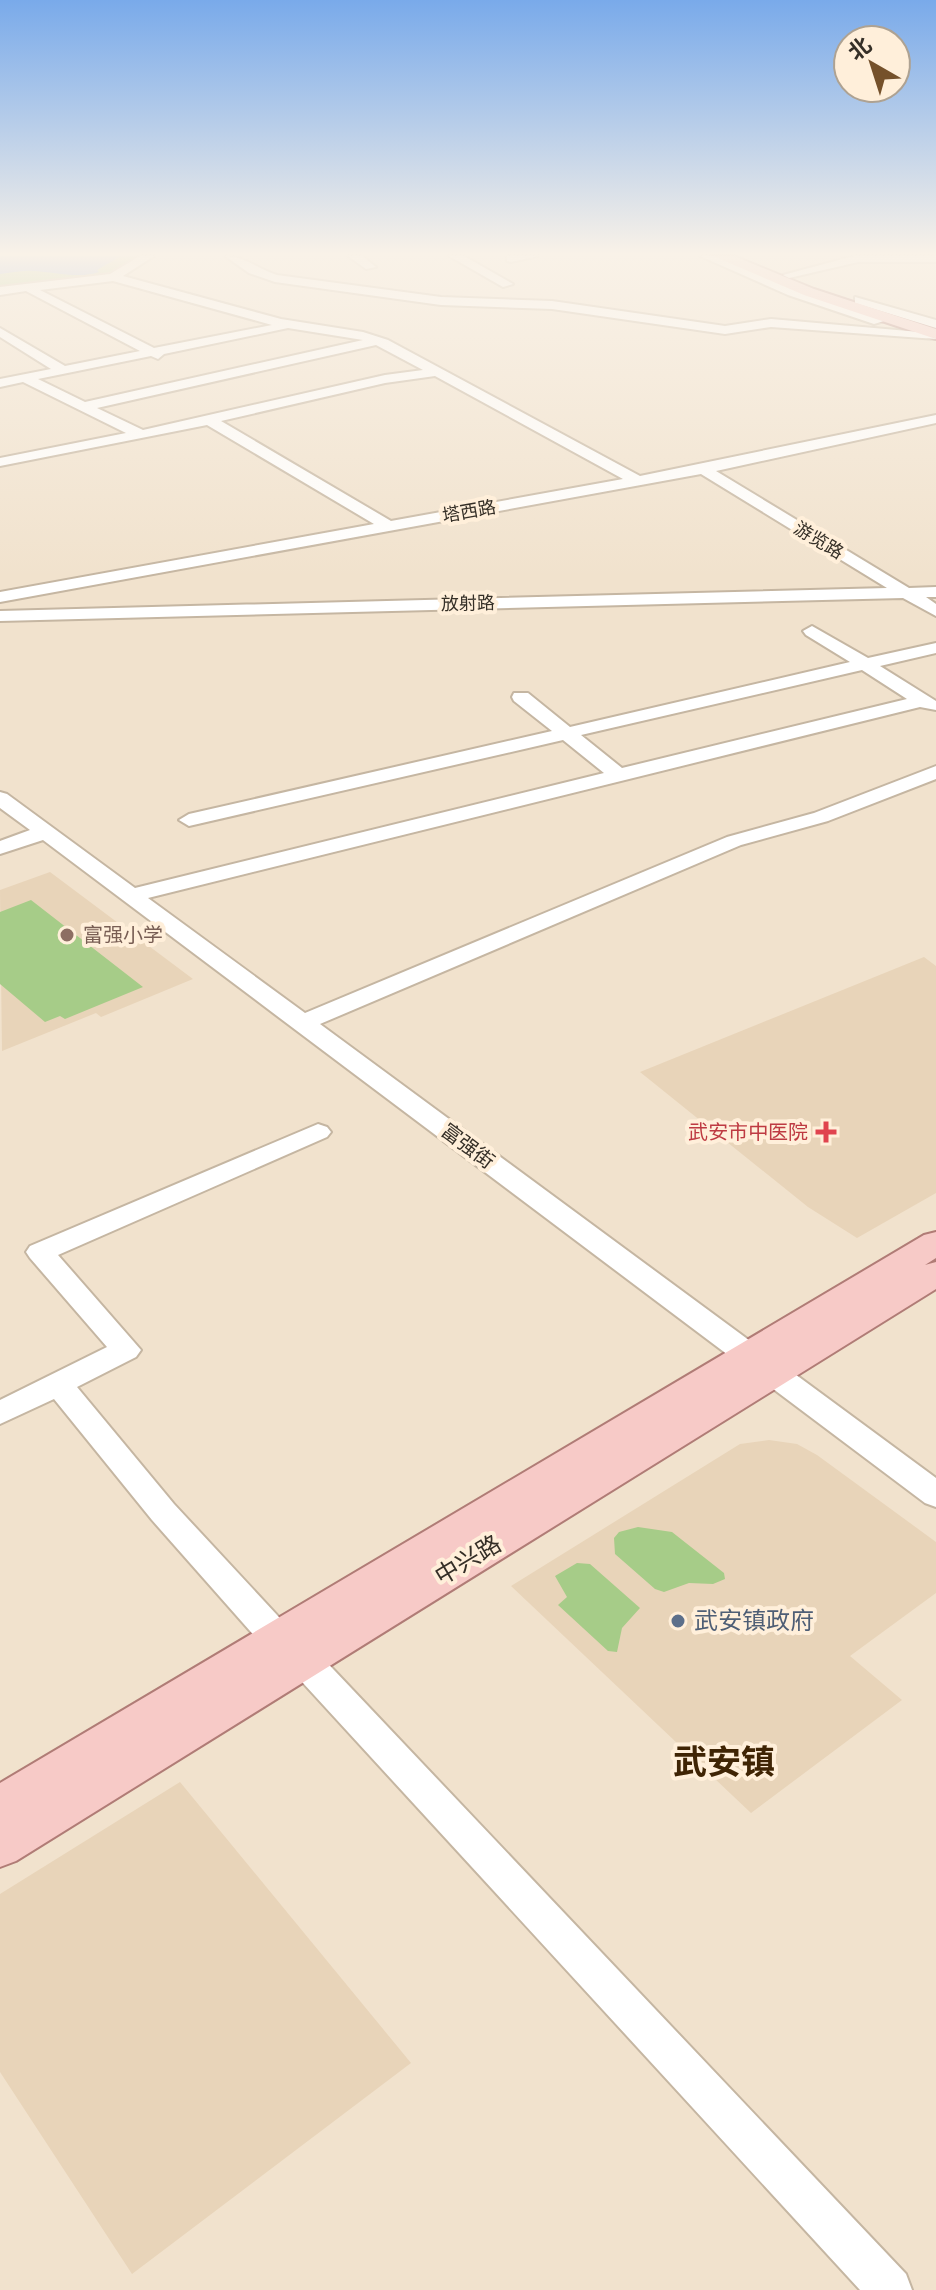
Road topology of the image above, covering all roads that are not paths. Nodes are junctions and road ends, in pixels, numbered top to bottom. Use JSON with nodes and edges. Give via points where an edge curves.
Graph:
{"nodes":[{"id":1,"x":51,"y":363,"type":"edge"},
{"id":2,"x":100,"y":363,"type":"edge"},
{"id":3,"x":173,"y":363,"type":"edge"},
{"id":4,"x":280,"y":363,"type":"edge"},
{"id":5,"x":420,"y":363,"type":"edge"},
{"id":6,"x":63,"y":370,"type":"junction"},
{"id":7,"x":437,"y":372,"type":"junction"},
{"id":8,"x":24,"y":378,"type":"junction"},
{"id":9,"x":208,"y":379,"type":"junction"},
{"id":10,"x":0,"y":383,"type":"edge"},
{"id":11,"x":269,"y":406,"type":"junction"},
{"id":12,"x":83,"y":407,"type":"junction"},
{"id":13,"x":936,"y":419,"type":"edge"},
{"id":14,"x":209,"y":420,"type":"junction"},
{"id":15,"x":141,"y":435,"type":"junction"},
{"id":16,"x":0,"y":462,"type":"edge"},
{"id":17,"x":703,"y":469,"type":"junction"},
{"id":18,"x":638,"y":481,"type":"junction"},
{"id":19,"x":388,"y":526,"type":"junction"},
{"id":20,"x":936,"y":592,"type":"edge"},
{"id":21,"x":906,"y":593,"type":"junction"},
{"id":22,"x":0,"y":597,"type":"edge"},
{"id":23,"x":936,"y":611,"type":"edge"},
{"id":24,"x":0,"y":616,"type":"edge"},
{"id":25,"x":812,"y":631,"type":"dead end"},
{"id":26,"x":936,"y":648,"type":"edge"},
{"id":27,"x":866,"y":665,"type":"junction"},
{"id":28,"x":521,"y":697,"type":"dead end"},
{"id":29,"x":930,"y":705,"type":"edge"},
{"id":30,"x":567,"y":734,"type":"junction"},
{"id":31,"x":936,"y":772,"type":"edge"},
{"id":32,"x":619,"y":775,"type":"junction"},
{"id":33,"x":0,"y":798,"type":"edge"},
{"id":34,"x":189,"y":820,"type":"dead end"},
{"id":35,"x":45,"y":832,"type":"junction"},
{"id":36,"x":0,"y":848,"type":"edge"},
{"id":37,"x":131,"y":896,"type":"junction"},
{"id":38,"x":303,"y":1023,"type":"junction"},
{"id":39,"x":318,"y":1132,"type":"dead end"},
{"id":40,"x":936,"y":1243,"type":"edge"},
{"id":41,"x":936,"y":1273,"type":"edge"},
{"id":42,"x":761,"y":1364,"type":"junction"},
{"id":43,"x":58,"y":1384,"type":"junction"},
{"id":44,"x":0,"y":1413,"type":"edge"},
{"id":45,"x":936,"y":1495,"type":"edge"},
{"id":46,"x":291,"y":1650,"type":"junction"},
{"id":47,"x":0,"y":1806,"type":"edge"},
{"id":48,"x":0,"y":1847,"type":"edge"},
{"id":49,"x":890,"y":2290,"type":"edge"}],
"edges":[{"from":1,"to":6,"type":"street"},
{"from":2,"to":6,"type":"street"},
{"from":3,"to":9,"type":"street"},
{"from":4,"to":9,"type":"street"},
{"from":5,"to":7,"type":"street"},
{"from":6,"to":8,"type":"street"},
{"from":7,"to":11,"type":"street"},
{"from":7,"to":18,"type":"street"},
{"from":8,"to":10,"type":"street"},
{"from":8,"to":12,"type":"street"},
{"from":9,"to":11,"type":"street"},
{"from":9,"to":12,"type":"street"},
{"from":11,"to":14,"type":"street"},
{"from":12,"to":15,"type":"street"},
{"from":13,"to":17,"type":"street","name":"塔西路"},
{"from":14,"to":15,"type":"street"},
{"from":14,"to":19,"type":"street"},
{"from":15,"to":16,"type":"street"},
{"from":17,"to":18,"type":"street","name":"塔西路"},
{"from":17,"to":21,"type":"street","name":"游览路"},
{"from":18,"to":19,"type":"street","name":"塔西路"},
{"from":19,"to":22,"type":"street","name":"塔西路"},
{"from":20,"to":21,"type":"street","name":"放射路"},
{"from":21,"to":23,"type":"street","name":"游览路"},
{"from":21,"to":24,"type":"street","name":"放射路"},
{"from":25,"to":27,"type":"street"},
{"from":26,"to":27,"type":"street"},
{"from":27,"to":29,"type":"street"},
{"from":27,"to":30,"type":"street"},
{"from":28,"to":30,"type":"street"},
{"from":29,"to":32,"type":"street"},
{"from":30,"to":32,"type":"street"},
{"from":30,"to":34,"type":"street"},
{"from":31,"to":38,"type":"street","via":[[821,817],[734,841]]},
{"from":32,"to":37,"type":"street"},
{"from":33,"to":35,"type":"street","name":"富强街"},
{"from":35,"to":36,"type":"street"},
{"from":35,"to":37,"type":"street","name":"富强街"},
{"from":37,"to":38,"type":"street","name":"富强街"},
{"from":38,"to":42,"type":"street","name":"富强街"},
{"from":39,"to":43,"type":"street","via":[[40,1252],[126,1350]]},
{"from":40,"to":42,"type":"main road","name":"中兴路"},
{"from":41,"to":42,"type":"main road","name":"中兴路"},
{"from":42,"to":45,"type":"street","name":"富强街"},
{"from":42,"to":46,"type":"main road","name":"中兴路"},
{"from":43,"to":44,"type":"street"},
{"from":43,"to":46,"type":"street","via":[[163,1512]]},
{"from":46,"to":47,"type":"main road","name":"中兴路"},
{"from":46,"to":48,"type":"main road","name":"中兴路"},
{"from":46,"to":49,"type":"street"}]}
